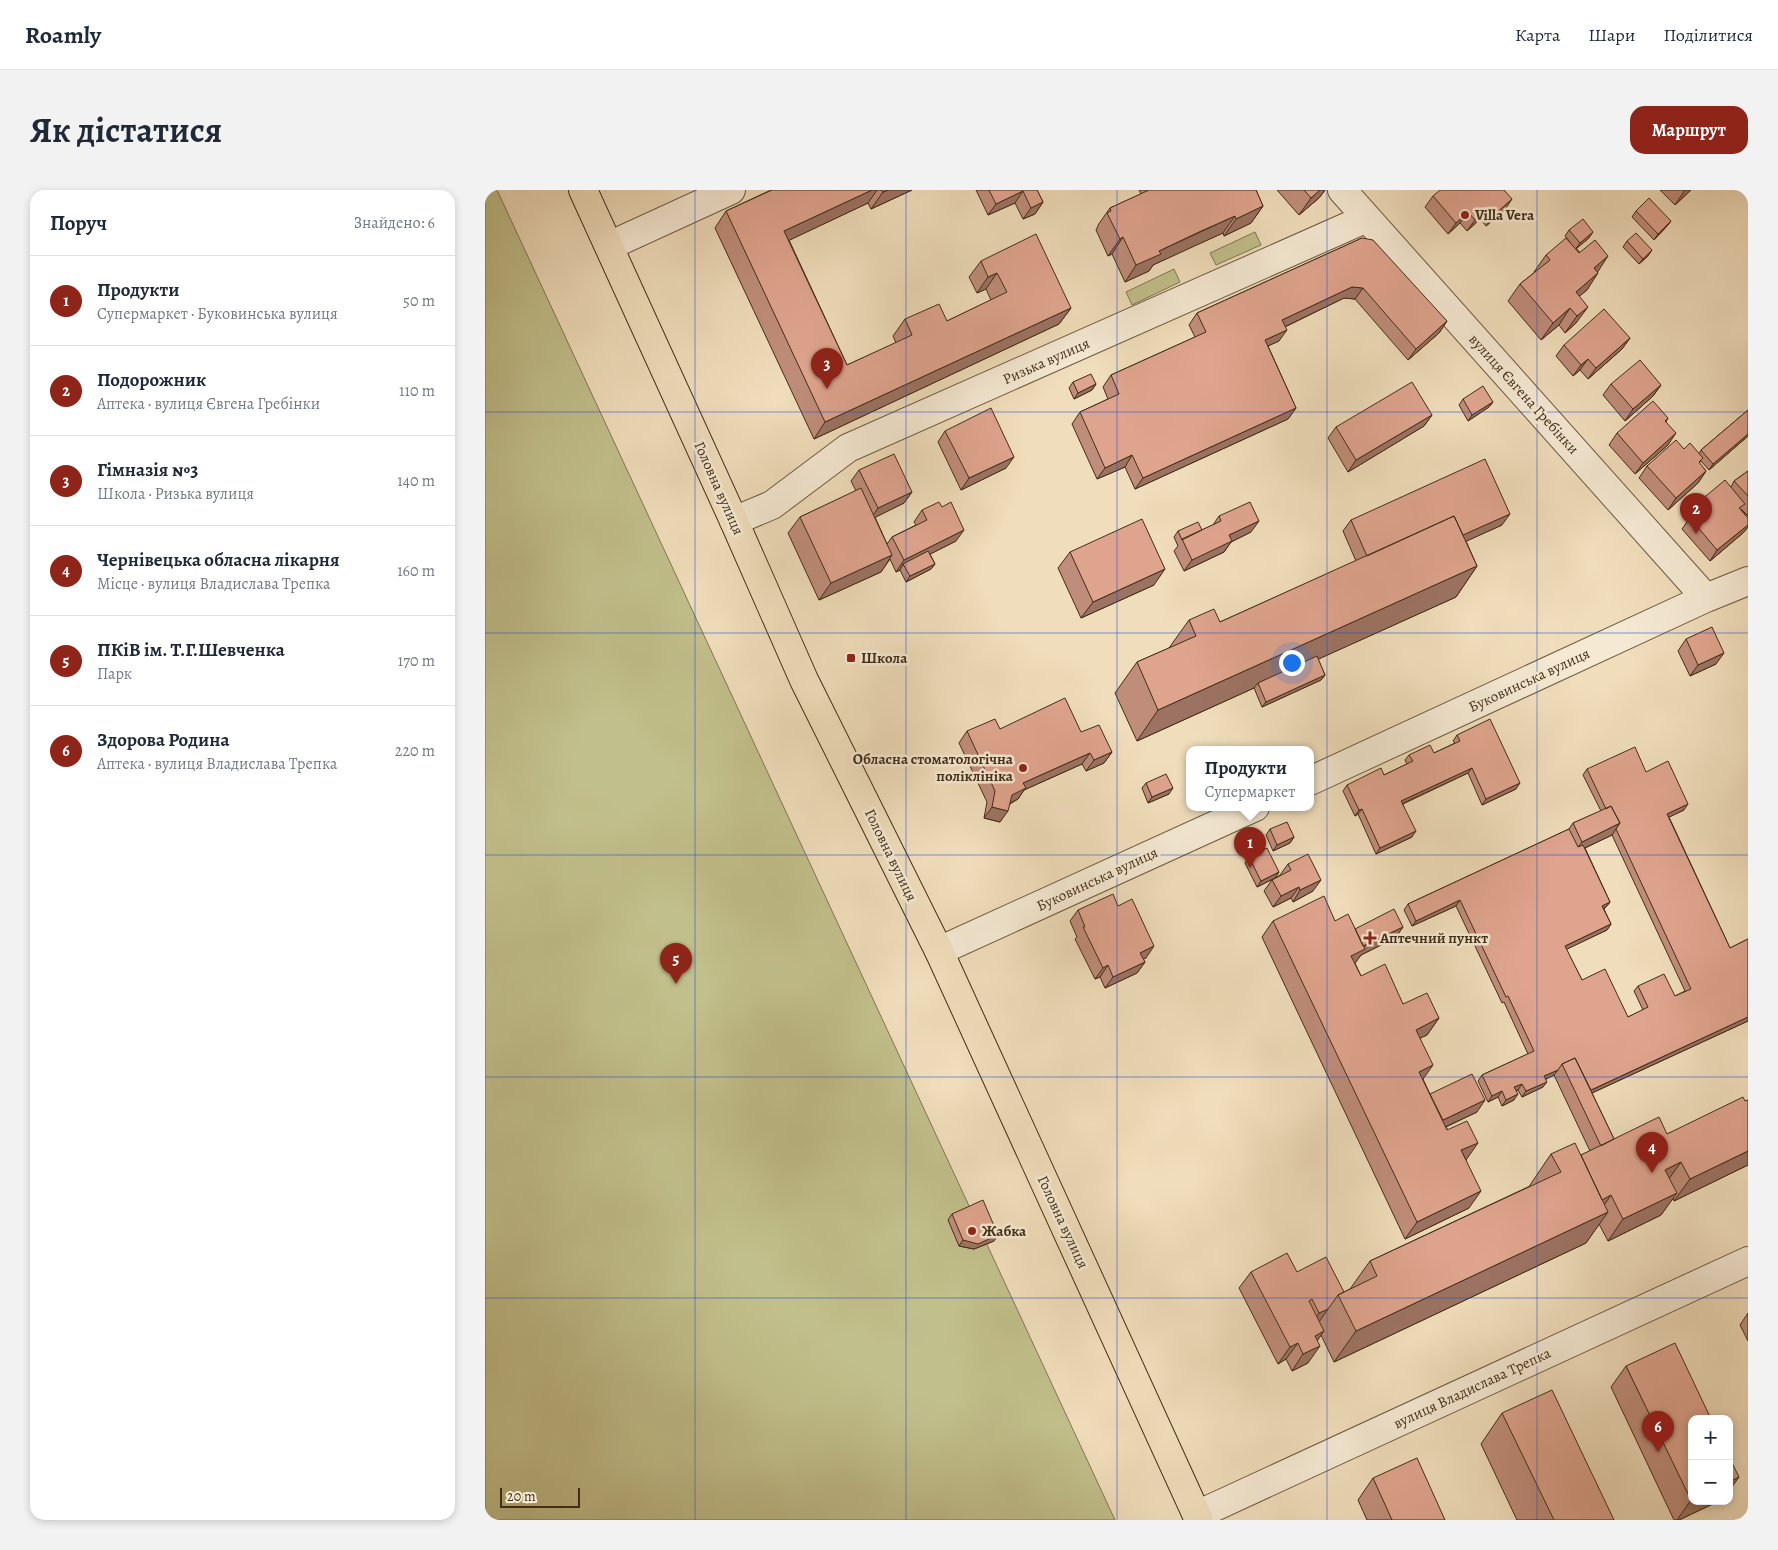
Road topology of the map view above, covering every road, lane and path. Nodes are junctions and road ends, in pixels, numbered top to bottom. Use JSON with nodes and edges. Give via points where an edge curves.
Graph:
{"nodes":[{"id":1,"x":583,"y":190,"type":"edge"},
{"id":2,"x":731,"y":190,"type":"edge"},
{"id":3,"x":1342,"y":190,"type":"edge"},
{"id":4,"x":1367,"y":218,"type":"junction"},
{"id":5,"x":609,"y":246,"type":"junction"},
{"id":6,"x":734,"y":521,"type":"junction"},
{"id":7,"x":1748,"y":581,"type":"edge"},
{"id":8,"x":1706,"y":598,"type":"junction"},
{"id":9,"x":1314,"y":779,"type":"edge"},
{"id":10,"x":1246,"y":811,"type":"edge"},
{"id":11,"x":939,"y":951,"type":"junction"},
{"id":12,"x":1748,"y":1261,"type":"edge"},
{"id":13,"x":1198,"y":1518,"type":"edge"}],
"edges":[{"from":1,"to":5,"type":"main road","name":"Головна вулиця"},
{"from":2,"to":5,"type":"street"},
{"from":3,"to":4,"type":"street","name":"вулиця Євгена Гребінки"},
{"from":4,"to":6,"type":"street","name":"Ризька вулиця","via":[[848,448],[772,505]]},
{"from":4,"to":8,"type":"street","name":"вулиця Євгена Гребінки"},
{"from":5,"to":6,"type":"main road","name":"Головна вулиця"},
{"from":6,"to":11,"type":"main road","name":"Головна вулиця","via":[[804,680]]},
{"from":7,"to":8,"type":"street","name":"Буковинська вулиця"},
{"from":8,"to":9,"type":"street","name":"Буковинська вулиця"},
{"from":10,"to":11,"type":"street","name":"Буковинська вулиця"},
{"from":11,"to":13,"type":"main road","name":"Головна вулиця"},
{"from":12,"to":13,"type":"street","name":"вулиця Владислава Трепка"}]}
